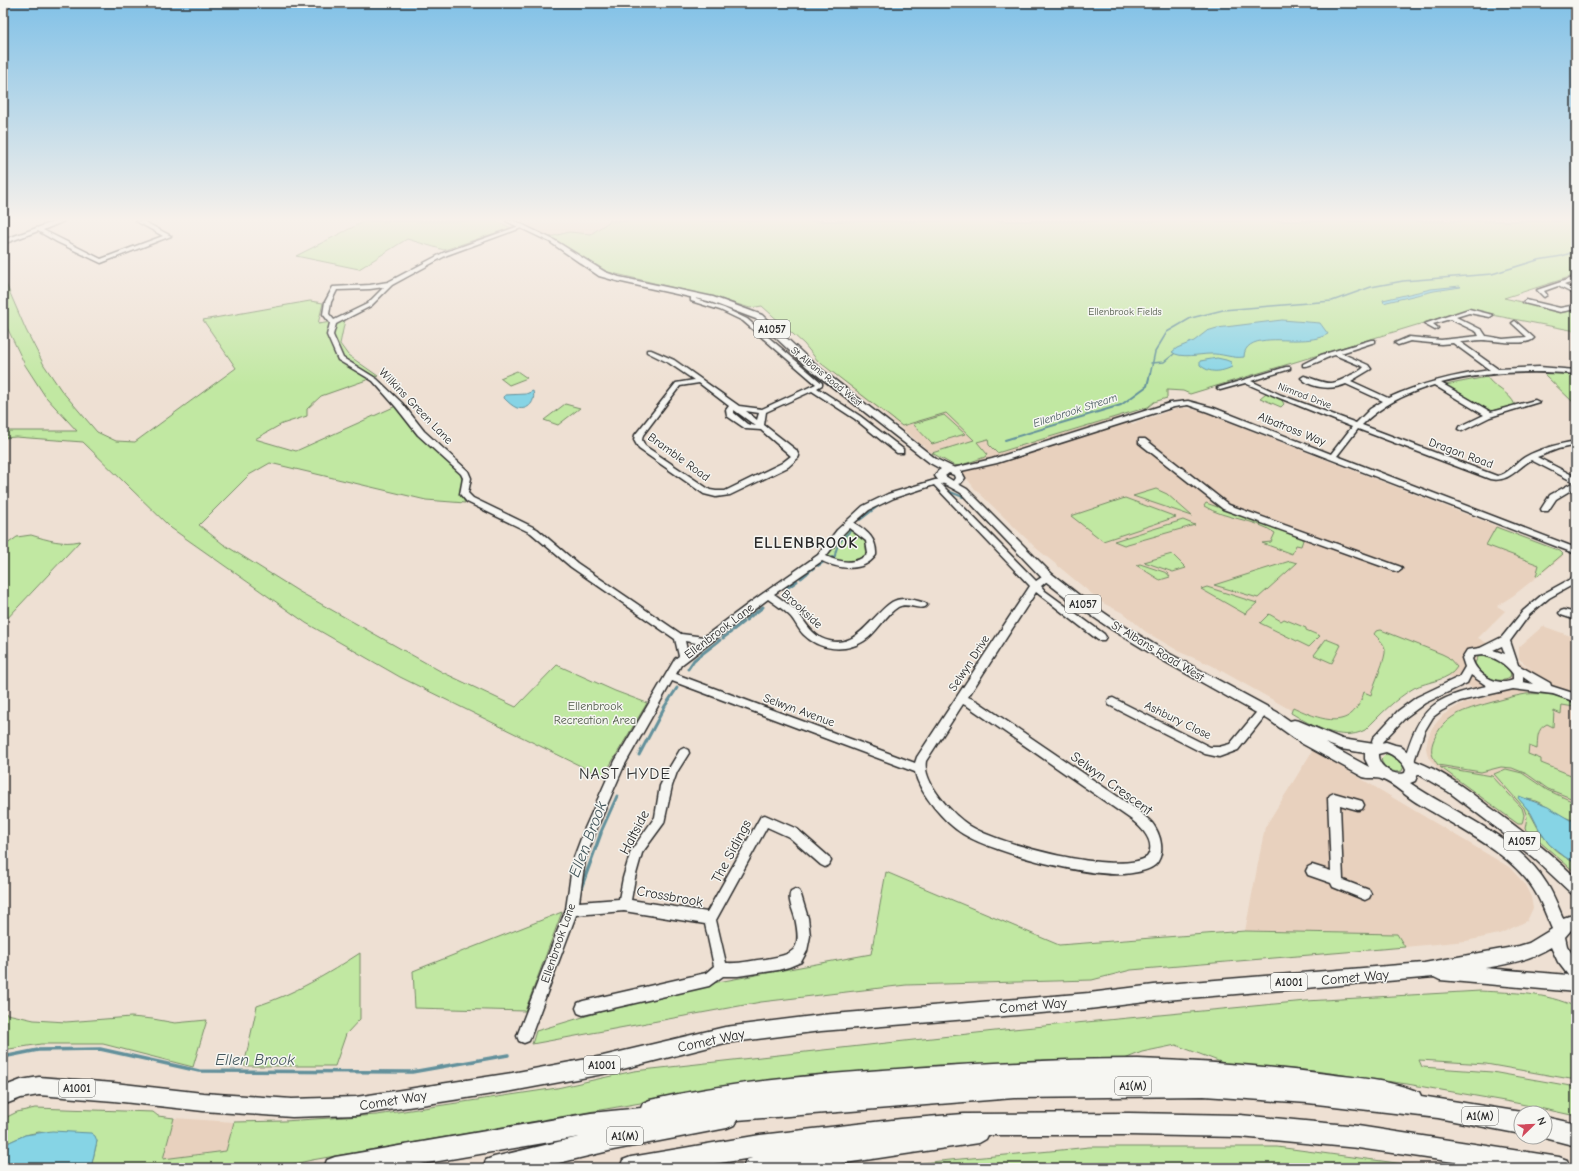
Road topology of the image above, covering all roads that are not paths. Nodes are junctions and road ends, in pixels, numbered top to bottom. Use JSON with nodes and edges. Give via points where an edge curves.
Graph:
{"nodes":[{"id":1,"x":405,"y":276,"type":"edge"},
{"id":2,"x":607,"y":276,"type":"edge"},
{"id":3,"x":1576,"y":278,"type":"edge"},
{"id":4,"x":390,"y":284,"type":"junction"},
{"id":5,"x":1558,"y":284,"type":"junction"},
{"id":6,"x":1576,"y":293,"type":"edge"},
{"id":7,"x":693,"y":295,"type":"junction"},
{"id":8,"x":1544,"y":295,"type":"dead end"},
{"id":9,"x":1526,"y":302,"type":"dead end"},
{"id":10,"x":1576,"y":307,"type":"edge"},
{"id":11,"x":1490,"y":315,"type":"dead end"},
{"id":12,"x":1451,"y":317,"type":"junction"},
{"id":13,"x":333,"y":323,"type":"junction"},
{"id":14,"x":1515,"y":323,"type":"dead end"},
{"id":15,"x":1435,"y":328,"type":"dead end"},
{"id":16,"x":1483,"y":338,"type":"junction"},
{"id":17,"x":1373,"y":341,"type":"dead end"},
{"id":18,"x":1454,"y":341,"type":"junction"},
{"id":19,"x":1398,"y":343,"type":"dead end"},
{"id":20,"x":649,"y":351,"type":"dead end"},
{"id":21,"x":1337,"y":352,"type":"junction"},
{"id":22,"x":1305,"y":365,"type":"dead end"},
{"id":23,"x":1288,"y":368,"type":"dead end"},
{"id":24,"x":1576,"y":368,"type":"edge"},
{"id":25,"x":1556,"y":369,"type":"junction"},
{"id":26,"x":684,"y":370,"type":"junction"},
{"id":27,"x":1496,"y":371,"type":"junction"},
{"id":28,"x":1576,"y":372,"type":"edge"},
{"id":29,"x":1304,"y":378,"type":"dead end"},
{"id":30,"x":830,"y":380,"type":"junction"},
{"id":31,"x":1346,"y":380,"type":"junction"},
{"id":32,"x":700,"y":381,"type":"junction"},
{"id":33,"x":1246,"y":381,"type":"junction"},
{"id":34,"x":1435,"y":383,"type":"junction"},
{"id":35,"x":678,"y":384,"type":"junction"},
{"id":36,"x":820,"y":384,"type":"junction"},
{"id":37,"x":812,"y":388,"type":"junction"},
{"id":38,"x":1220,"y":388,"type":"dead end"},
{"id":39,"x":1389,"y":401,"type":"junction"},
{"id":40,"x":1535,"y":402,"type":"dead end"},
{"id":41,"x":734,"y":407,"type":"junction"},
{"id":42,"x":763,"y":411,"type":"junction"},
{"id":43,"x":1490,"y":415,"type":"junction"},
{"id":44,"x":1357,"y":425,"type":"junction"},
{"id":45,"x":761,"y":427,"type":"junction"},
{"id":46,"x":1462,"y":429,"type":"dead end"},
{"id":47,"x":1142,"y":440,"type":"dead end"},
{"id":48,"x":1576,"y":443,"type":"edge"},
{"id":49,"x":900,"y":451,"type":"dead end"},
{"id":50,"x":1332,"y":457,"type":"junction"},
{"id":51,"x":1532,"y":457,"type":"junction"},
{"id":52,"x":948,"y":477,"type":"junction"},
{"id":53,"x":1576,"y":480,"type":"edge"},
{"id":54,"x":1576,"y":484,"type":"edge"},
{"id":55,"x":1545,"y":509,"type":"dead end"},
{"id":56,"x":849,"y":524,"type":"junction"},
{"id":57,"x":1576,"y":551,"type":"edge"},
{"id":58,"x":821,"y":557,"type":"junction"},
{"id":59,"x":1398,"y":569,"type":"dead end"},
{"id":60,"x":1048,"y":577,"type":"junction"},
{"id":61,"x":1576,"y":579,"type":"edge"},
{"id":62,"x":1035,"y":586,"type":"junction"},
{"id":63,"x":769,"y":594,"type":"junction"},
{"id":64,"x":922,"y":605,"type":"dead end"},
{"id":65,"x":1564,"y":613,"type":"dead end"},
{"id":66,"x":1576,"y":617,"type":"edge"},
{"id":67,"x":679,"y":637,"type":"junction"},
{"id":68,"x":1101,"y":637,"type":"dead end"},
{"id":69,"x":1505,"y":640,"type":"junction"},
{"id":70,"x":706,"y":641,"type":"junction"},
{"id":71,"x":1482,"y":651,"type":"junction"},
{"id":72,"x":684,"y":657,"type":"junction"},
{"id":73,"x":1514,"y":667,"type":"junction"},
{"id":74,"x":1469,"y":669,"type":"junction"},
{"id":75,"x":670,"y":676,"type":"junction"},
{"id":76,"x":1514,"y":685,"type":"junction"},
{"id":77,"x":1502,"y":686,"type":"junction"},
{"id":78,"x":1553,"y":690,"type":"junction"},
{"id":79,"x":1576,"y":698,"type":"edge"},
{"id":80,"x":962,"y":699,"type":"junction"},
{"id":81,"x":1113,"y":702,"type":"dead end"},
{"id":82,"x":1268,"y":714,"type":"junction"},
{"id":83,"x":1376,"y":749,"type":"junction"},
{"id":84,"x":684,"y":753,"type":"dead end"},
{"id":85,"x":1411,"y":763,"type":"junction"},
{"id":86,"x":920,"y":769,"type":"junction"},
{"id":87,"x":1387,"y":775,"type":"junction"},
{"id":88,"x":1358,"y":805,"type":"dead end"},
{"id":89,"x":825,"y":861,"type":"dead end"},
{"id":90,"x":1312,"y":871,"type":"dead end"},
{"id":91,"x":1337,"y":879,"type":"junction"},
{"id":92,"x":1576,"y":888,"type":"edge"},
{"id":93,"x":1365,"y":894,"type":"dead end"},
{"id":94,"x":795,"y":896,"type":"dead end"},
{"id":95,"x":624,"y":905,"type":"junction"},
{"id":96,"x":572,"y":908,"type":"junction"},
{"id":97,"x":710,"y":919,"type":"junction"},
{"id":98,"x":1576,"y":921,"type":"edge"},
{"id":99,"x":1559,"y":931,"type":"junction"},
{"id":100,"x":721,"y":969,"type":"junction"},
{"id":101,"x":1424,"y":971,"type":"junction"},
{"id":102,"x":1576,"y":973,"type":"edge"},
{"id":103,"x":1576,"y":984,"type":"edge"},
{"id":104,"x":583,"y":1008,"type":"dead end"},
{"id":105,"x":524,"y":1036,"type":"dead end"},
{"id":106,"x":3,"y":1096,"type":"edge"},
{"id":107,"x":826,"y":1102,"type":"junction"},
{"id":108,"x":1438,"y":1108,"type":"junction"},
{"id":109,"x":1513,"y":1122,"type":"edge"},
{"id":110,"x":591,"y":1124,"type":"junction"},
{"id":111,"x":1024,"y":1125,"type":"junction"},
{"id":112,"x":1553,"y":1130,"type":"edge"},
{"id":113,"x":1576,"y":1135,"type":"edge"},
{"id":114,"x":335,"y":1168,"type":"edge"},
{"id":115,"x":494,"y":1168,"type":"edge"},
{"id":116,"x":631,"y":1168,"type":"edge"},
{"id":117,"x":754,"y":1168,"type":"edge"},
{"id":118,"x":1559,"y":1168,"type":"edge"}],
"edges":[{"from":1,"to":4,"type":"street"},
{"from":2,"to":7,"type":"main road","name":"St Albans Road West","number":"A1057"},
{"from":3,"to":5,"type":"street"},
{"from":4,"to":13,"type":"street","via":[[369,305]]},
{"from":4,"to":13,"type":"street","via":[[335,288],[328,302],[326,314]]},
{"from":5,"to":6,"type":"street"},
{"from":5,"to":8,"type":"street","via":[[1540,290]]},
{"from":7,"to":30,"type":"main road","name":"St Albans Road West","number":"A1057","via":[[759,317],[810,365]]},
{"from":7,"to":36,"type":"street","name":"St Albans Road West","via":[[692,300],[746,320]]},
{"from":9,"to":10,"type":"street","via":[[1560,310]]},
{"from":11,"to":12,"type":"street","via":[[1469,311]]},
{"from":12,"to":15,"type":"street","via":[[1428,324]]},
{"from":12,"to":16,"type":"street","via":[[1480,331]]},
{"from":13,"to":67,"type":"street","name":"Wilkins Green Lane","via":[[330,335],[340,359],[376,380],[421,433],[465,473],[467,478],[464,494],[470,500],[534,531],[574,565]]},
{"from":14,"to":16,"type":"street","via":[[1531,338],[1503,341]]},
{"from":16,"to":18,"type":"street"},
{"from":17,"to":21,"type":"street"},
{"from":18,"to":19,"type":"street","via":[[1409,339]]},
{"from":18,"to":27,"type":"street"},
{"from":20,"to":26,"type":"street","name":"Bramble Road"},
{"from":21,"to":22,"type":"street"},
{"from":21,"to":31,"type":"street","via":[[1368,369]]},
{"from":23,"to":33,"type":"street","name":"Nimrod Drive"},
{"from":24,"to":25,"type":"street"},
{"from":25,"to":27,"type":"street"},
{"from":25,"to":28,"type":"street"},
{"from":26,"to":32,"type":"street","name":"Bramble Road"},
{"from":26,"to":35,"type":"street","name":"Bramble Road"},
{"from":27,"to":34,"type":"street"},
{"from":29,"to":31,"type":"street","via":[[1320,385],[1331,386]]},
{"from":30,"to":36,"type":"street"},
{"from":30,"to":52,"type":"main road","name":"St Albans Road West","number":"A1057","via":[[933,462]]},
{"from":31,"to":39,"type":"street"},
{"from":32,"to":35,"type":"street"},
{"from":32,"to":41,"type":"street","name":"Bramble Road"},
{"from":33,"to":38,"type":"street","name":"Nimrod Drive"},
{"from":33,"to":44,"type":"street","name":"Nimrod Drive"},
{"from":34,"to":39,"type":"street"},
{"from":34,"to":43,"type":"street"},
{"from":35,"to":45,"type":"street","name":"Bramble Road","via":[[639,435],[638,440],[642,447],[707,492],[727,493],[793,459],[793,452]]},
{"from":36,"to":37,"type":"street"},
{"from":37,"to":42,"type":"street"},
{"from":37,"to":49,"type":"street","via":[[845,408]]},
{"from":39,"to":44,"type":"street"},
{"from":40,"to":43,"type":"street"},
{"from":41,"to":42,"type":"street"},
{"from":41,"to":45,"type":"street","name":"Bramble Road"},
{"from":42,"to":45,"type":"street"},
{"from":43,"to":46,"type":"street","via":[[1473,421]]},
{"from":44,"to":50,"type":"street"},
{"from":44,"to":51,"type":"street","name":"Dragon Road","via":[[1490,477],[1504,477]]},
{"from":47,"to":59,"type":"street","via":[[1226,507]]},
{"from":48,"to":51,"type":"street","name":"Dragon Road"},
{"from":50,"to":52,"type":"street","name":"Albatross Way","via":[[1203,407],[1184,403]]},
{"from":50,"to":57,"type":"street","name":"Albatross Way"},
{"from":51,"to":53,"type":"street"},
{"from":52,"to":56,"type":"street","name":"Ellenbrook Lane","via":[[872,503]]},
{"from":52,"to":60,"type":"main road","name":"St Albans Road West","number":"A1057"},
{"from":52,"to":62,"type":"street","name":"St Albans Road West"},
{"from":54,"to":55,"type":"street","via":[[1554,497]]},
{"from":56,"to":58,"type":"street","name":"Ellenbrook Lane"},
{"from":56,"to":58,"type":"street","via":[[868,537],[872,543],[872,555],[860,564],[847,566]]},
{"from":58,"to":63,"type":"street","name":"Ellenbrook Lane"},
{"from":60,"to":62,"type":"street","name":"Selwyn Drive"},
{"from":60,"to":82,"type":"main road","name":"St Albans Road West","number":"A1057","via":[[1080,602],[1146,646]]},
{"from":61,"to":69,"type":"street","via":[[1536,604]]},
{"from":62,"to":68,"type":"street","name":"St Albans Road West"},
{"from":62,"to":80,"type":"street","name":"Selwyn Drive"},
{"from":63,"to":64,"type":"street","name":"Brookside","via":[[794,614],[808,633],[817,640],[832,644],[860,639],[896,604],[907,602]]},
{"from":63,"to":70,"type":"street","name":"Ellenbrook Lane"},
{"from":65,"to":66,"type":"street"},
{"from":67,"to":70,"type":"street","name":"Wilkins Green Lane"},
{"from":67,"to":72,"type":"street"},
{"from":69,"to":71,"type":"street"},
{"from":69,"to":73,"type":"street"},
{"from":70,"to":72,"type":"street","name":"Ellenbrook Lane"},
{"from":71,"to":73,"type":"street","via":[[1496,654]]},
{"from":71,"to":74,"type":"street","via":[[1468,654],[1466,663]]},
{"from":72,"to":75,"type":"street","name":"Ellenbrook Lane"},
{"from":73,"to":76,"type":"street","via":[[1519,678]]},
{"from":73,"to":78,"type":"street"},
{"from":74,"to":77,"type":"street","via":[[1484,680]]},
{"from":74,"to":83,"type":"street","via":[[1463,680],[1421,700],[1402,714],[1377,742]]},
{"from":75,"to":86,"type":"street","name":"Selwyn Avenue"},
{"from":75,"to":96,"type":"street","name":"Ellenbrook Lane","via":[[618,764],[579,860]]},
{"from":76,"to":77,"type":"street"},
{"from":76,"to":78,"type":"street"},
{"from":77,"to":85,"type":"street","via":[[1460,698],[1430,714],[1419,730]]},
{"from":78,"to":79,"type":"street"},
{"from":80,"to":86,"type":"street","name":"Selwyn Drive","via":[[921,760]]},
{"from":80,"to":86,"type":"street","name":"Selwyn Crescent","via":[[1132,813],[1148,827],[1155,841],[1156,851],[1153,858],[1147,864],[1136,868],[1092,866],[1034,855],[993,842],[954,820],[924,781]]},
{"from":81,"to":82,"type":"street","name":"Ashbury Close","via":[[1199,746],[1219,752],[1234,747]]},
{"from":82,"to":83,"type":"main road","name":"St Albans Road West","number":"A1057","via":[[1332,741]]},
{"from":82,"to":87,"type":"main road","name":"St Albans Road West","number":"A1057","via":[[1306,739],[1368,773]]},
{"from":83,"to":85,"type":"main road","name":"St Albans Road West","via":[[1386,747],[1394,750]]},
{"from":83,"to":87,"type":"main road","name":"St Albans Road West","via":[[1371,753],[1371,759],[1374,766]]},
{"from":84,"to":95,"type":"street","name":"Haltside","via":[[666,786],[660,819],[637,851]]},
{"from":85,"to":87,"type":"main road","name":"St Albans Road West","via":[[1413,770],[1410,777],[1403,780]]},
{"from":85,"to":92,"type":"main road","name":"St Albans Road West","number":"A1057","via":[[1497,820]]},
{"from":87,"to":99,"type":"main road","name":"St Albans Road West","number":"A1057","via":[[1496,842],[1519,861],[1542,889]]},
{"from":88,"to":91,"type":"street","via":[[1334,798]]},
{"from":89,"to":97,"type":"street","name":"The Sidings","via":[[793,833],[765,820]]},
{"from":90,"to":91,"type":"street"},
{"from":91,"to":93,"type":"street","via":[[1337,883]]},
{"from":94,"to":100,"type":"street","via":[[804,928],[803,946],[796,957],[786,962],[734,971]]},
{"from":95,"to":96,"type":"street","name":"Crossbrook"},
{"from":95,"to":97,"type":"street","name":"Crossbrook"},
{"from":96,"to":105,"type":"street","name":"Ellenbrook Lane"},
{"from":97,"to":100,"type":"street","name":"Crossbrook"},
{"from":98,"to":99,"type":"main road","name":"Comet Way","via":[[1570,921]]},
{"from":99,"to":101,"type":"main road","name":"Comet Way","number":"A1001","via":[[1533,949],[1519,954]]},
{"from":99,"to":102,"type":"main road","name":"St Albans Road West","via":[[1559,946]]},
{"from":100,"to":104,"type":"street","via":[[709,979]]},
{"from":101,"to":103,"type":"main road","name":"Comet Way","number":"A1001"},
{"from":101,"to":106,"type":"main road","name":"Comet Way","number":"A1001","via":[[821,1023],[725,1035],[542,1077],[356,1106],[292,1108],[204,1102],[55,1086],[21,1089]]},
{"from":107,"to":108,"type":"highway","number":"A1(M)","via":[[1014,1088],[1204,1086]]},
{"from":107,"to":110,"type":"highway"},
{"from":107,"to":115,"type":"highway","number":"A1(M)","via":[[620,1137]]},
{"from":108,"to":109,"type":"highway","number":"A1(M)"},
{"from":108,"to":110,"type":"highway","via":[[1392,1092],[1259,1076],[1172,1070],[1082,1070],[850,1082],[765,1090],[677,1104]]},
{"from":110,"to":114,"type":"highway"},
{"from":111,"to":116,"type":"highway","via":[[964,1125],[855,1135],[760,1146]]},
{"from":111,"to":117,"type":"highway"},
{"from":111,"to":118,"type":"highway","via":[[1240,1126],[1358,1137]]},
{"from":112,"to":113,"type":"highway"}]}
